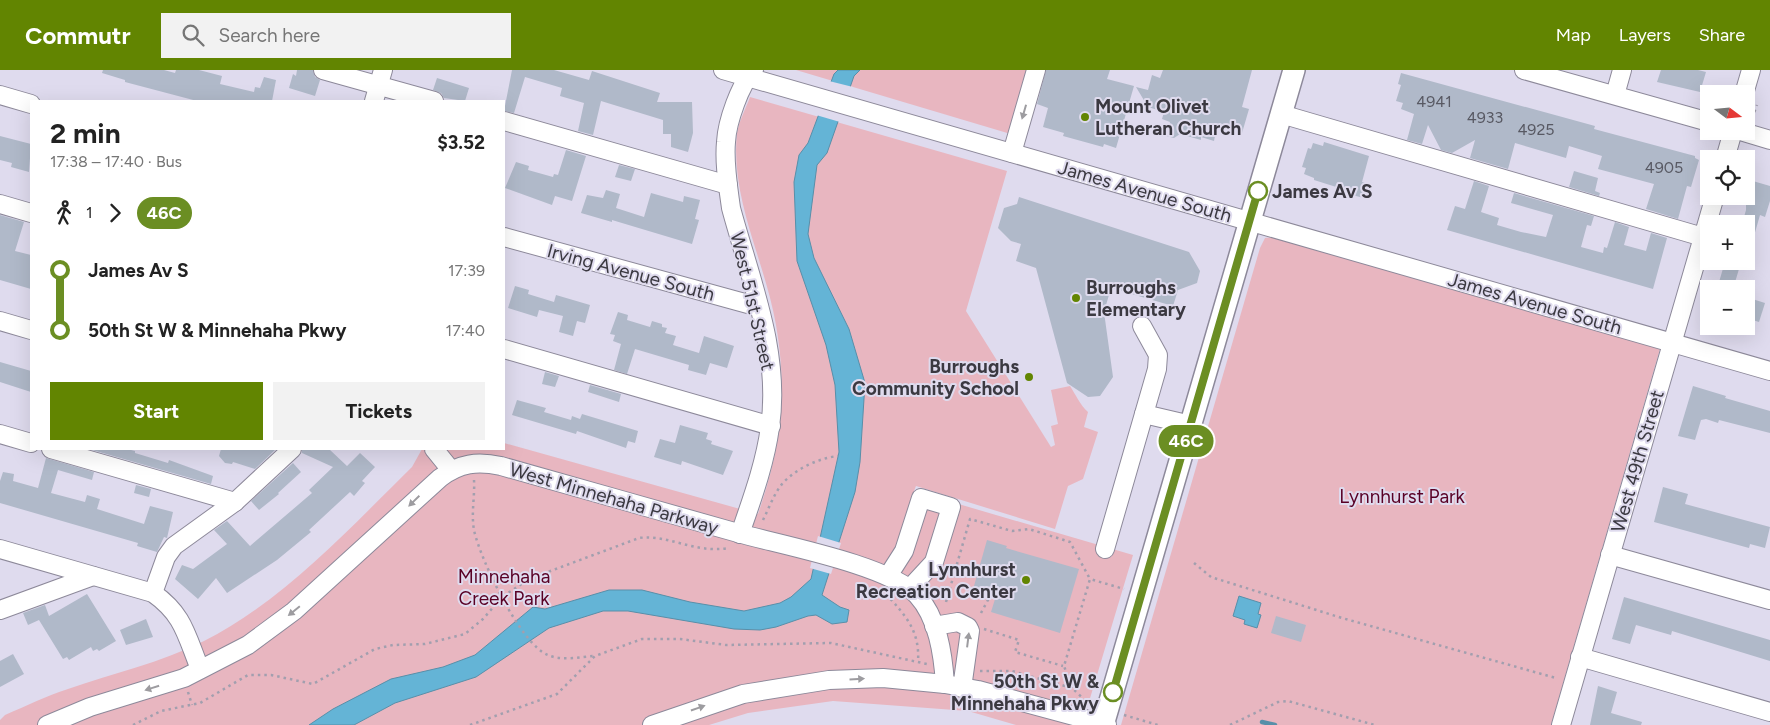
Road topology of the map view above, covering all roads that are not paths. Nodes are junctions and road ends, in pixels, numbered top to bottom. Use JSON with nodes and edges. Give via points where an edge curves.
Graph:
{"nodes":[{"id":1,"x":324,"y":70,"type":"edge"},
{"id":2,"x":723,"y":70,"type":"edge"},
{"id":3,"x":1036,"y":70,"type":"edge"},
{"id":4,"x":1294,"y":70,"type":"edge"},
{"id":5,"x":1524,"y":70,"type":"edge"},
{"id":6,"x":1622,"y":70,"type":"edge"},
{"id":7,"x":1751,"y":70,"type":"edge"},
{"id":8,"x":750,"y":73,"type":"edge"},
{"id":9,"x":1747,"y":85,"type":"edge"},
{"id":10,"x":378,"y":86,"type":"edge"},
{"id":11,"x":0,"y":95,"type":"edge"},
{"id":12,"x":1615,"y":95,"type":"junction"},
{"id":13,"x":430,"y":100,"type":"edge"},
{"id":14,"x":30,"y":104,"type":"edge"},
{"id":15,"x":1281,"y":114,"type":"junction"},
{"id":16,"x":1700,"y":119,"type":"edge"},
{"id":17,"x":505,"y":121,"type":"edge"},
{"id":18,"x":1755,"y":136,"type":"edge"},
{"id":19,"x":1770,"y":140,"type":"edge"},
{"id":20,"x":1012,"y":153,"type":"junction"},
{"id":21,"x":728,"y":185,"type":"junction"},
{"id":22,"x":0,"y":204,"type":"edge"},
{"id":23,"x":30,"y":213,"type":"edge"},
{"id":24,"x":1250,"y":221,"type":"junction"},
{"id":25,"x":1700,"y":236,"type":"edge"},
{"id":26,"x":505,"y":237,"type":"edge"},
{"id":27,"x":1700,"y":247,"type":"edge"},
{"id":28,"x":759,"y":307,"type":"junction"},
{"id":29,"x":0,"y":321,"type":"edge"},
{"id":30,"x":1142,"y":326,"type":"dead end"},
{"id":31,"x":30,"y":330,"type":"edge"},
{"id":32,"x":1672,"y":343,"type":"junction"},
{"id":33,"x":505,"y":349,"type":"edge"},
{"id":34,"x":1770,"y":371,"type":"edge"},
{"id":35,"x":1144,"y":414,"type":"junction"},
{"id":36,"x":1190,"y":425,"type":"junction"},
{"id":37,"x":771,"y":426,"type":"junction"},
{"id":38,"x":0,"y":434,"type":"edge"},
{"id":39,"x":30,"y":443,"type":"edge"},
{"id":40,"x":53,"y":450,"type":"edge"},
{"id":41,"x":291,"y":450,"type":"edge"},
{"id":42,"x":435,"y":450,"type":"edge"},
{"id":43,"x":451,"y":470,"type":"junction"},
{"id":44,"x":235,"y":502,"type":"junction"},
{"id":45,"x":736,"y":540,"type":"junction"},
{"id":46,"x":1105,"y":548,"type":"dead end"},
{"id":47,"x":0,"y":549,"type":"edge"},
{"id":48,"x":1610,"y":555,"type":"junction"},
{"id":49,"x":94,"y":576,"type":"junction"},
{"id":50,"x":886,"y":584,"type":"junction"},
{"id":51,"x":910,"y":589,"type":"junction"},
{"id":52,"x":153,"y":592,"type":"junction"},
{"id":53,"x":1770,"y":600,"type":"edge"},
{"id":54,"x":0,"y":610,"type":"edge"},
{"id":55,"x":934,"y":626,"type":"junction"},
{"id":56,"x":1580,"y":657,"type":"junction"},
{"id":57,"x":200,"y":669,"type":"junction"},
{"id":58,"x":954,"y":686,"type":"junction"},
{"id":59,"x":1770,"y":712,"type":"edge"},
{"id":60,"x":48,"y":725,"type":"edge"},
{"id":61,"x":652,"y":725,"type":"edge"},
{"id":62,"x":1104,"y":725,"type":"edge"},
{"id":63,"x":1561,"y":725,"type":"edge"}],
"edges":[{"from":1,"to":10,"type":"street"},
{"from":2,"to":8,"type":"street","name":"James Avenue South"},
{"from":3,"to":20,"type":"street","one_way":true},
{"from":4,"to":15,"type":"main road"},
{"from":5,"to":12,"type":"street"},
{"from":6,"to":12,"type":"street"},
{"from":7,"to":9,"type":"street"},
{"from":8,"to":20,"type":"street","name":"James Avenue South","via":[[820,98]]},
{"from":8,"to":21,"type":"street","name":"West 51st Street","via":[[735,106],[726,141]]},
{"from":10,"to":13,"type":"street"},
{"from":11,"to":14,"type":"street"},
{"from":12,"to":16,"type":"street"},
{"from":15,"to":24,"type":"main road"},
{"from":15,"to":25,"type":"street"},
{"from":17,"to":21,"type":"street"},
{"from":18,"to":19,"type":"street"},
{"from":20,"to":24,"type":"street","name":"James Avenue South"},
{"from":21,"to":28,"type":"street","name":"West 51st Street","via":[[731,208]]},
{"from":22,"to":23,"type":"street"},
{"from":24,"to":32,"type":"street","name":"James Avenue South"},
{"from":24,"to":36,"type":"main road"},
{"from":26,"to":28,"type":"street","name":"Irving Avenue South"},
{"from":27,"to":32,"type":"street","name":"West 49th Street"},
{"from":28,"to":37,"type":"street","name":"West 51st Street","via":[[772,385]]},
{"from":29,"to":31,"type":"street"},
{"from":30,"to":35,"type":"street","via":[[1158,355]]},
{"from":32,"to":34,"type":"street","name":"James Avenue South"},
{"from":32,"to":48,"type":"street","name":"West 49th Street"},
{"from":33,"to":37,"type":"street"},
{"from":35,"to":36,"type":"street"},
{"from":35,"to":46,"type":"street"},
{"from":36,"to":62,"type":"main road"},
{"from":37,"to":45,"type":"street","name":"West 51st Street","via":[[765,458]]},
{"from":38,"to":39,"type":"street"},
{"from":40,"to":44,"type":"street"},
{"from":41,"to":44,"type":"street"},
{"from":42,"to":43,"type":"street"},
{"from":43,"to":45,"type":"street","name":"West Minnehaha Parkway","via":[[473,462],[501,466]]},
{"from":43,"to":57,"type":"street","name":"West Minnehaha Parkway","one_way":true,"via":[[294,611],[248,645]]},
{"from":44,"to":52,"type":"street","via":[[174,546],[166,557]]},
{"from":45,"to":50,"type":"street","name":"West Minnehaha Parkway","via":[[795,548],[855,565]]},
{"from":47,"to":49,"type":"street"},
{"from":48,"to":53,"type":"street"},
{"from":48,"to":56,"type":"street","name":"West 49th Street"},
{"from":49,"to":52,"type":"street"},
{"from":49,"to":54,"type":"street"},
{"from":50,"to":51,"type":"street","name":"West Minnehaha Parkway"},
{"from":50,"to":51,"type":"street","via":[[904,552],[921,498],[950,507],[934,562]]},
{"from":51,"to":55,"type":"street","name":"West Minnehaha Parkway","via":[[924,604]]},
{"from":52,"to":57,"type":"street","via":[[170,605],[180,619]]},
{"from":55,"to":58,"type":"street","name":"West Minnehaha Parkway","via":[[944,668]]},
{"from":58,"to":55,"type":"street","one_way":true,"via":[[970,631],[958,622]]},
{"from":56,"to":59,"type":"street"},
{"from":56,"to":63,"type":"street","name":"West 49th Street"},
{"from":57,"to":60,"type":"street","name":"West Minnehaha Parkway","one_way":true,"via":[[184,678],[90,707]]},
{"from":61,"to":58,"type":"street","one_way":true,"via":[[742,694],[830,680],[883,678]]},
{"from":58,"to":62,"type":"street"}]}
